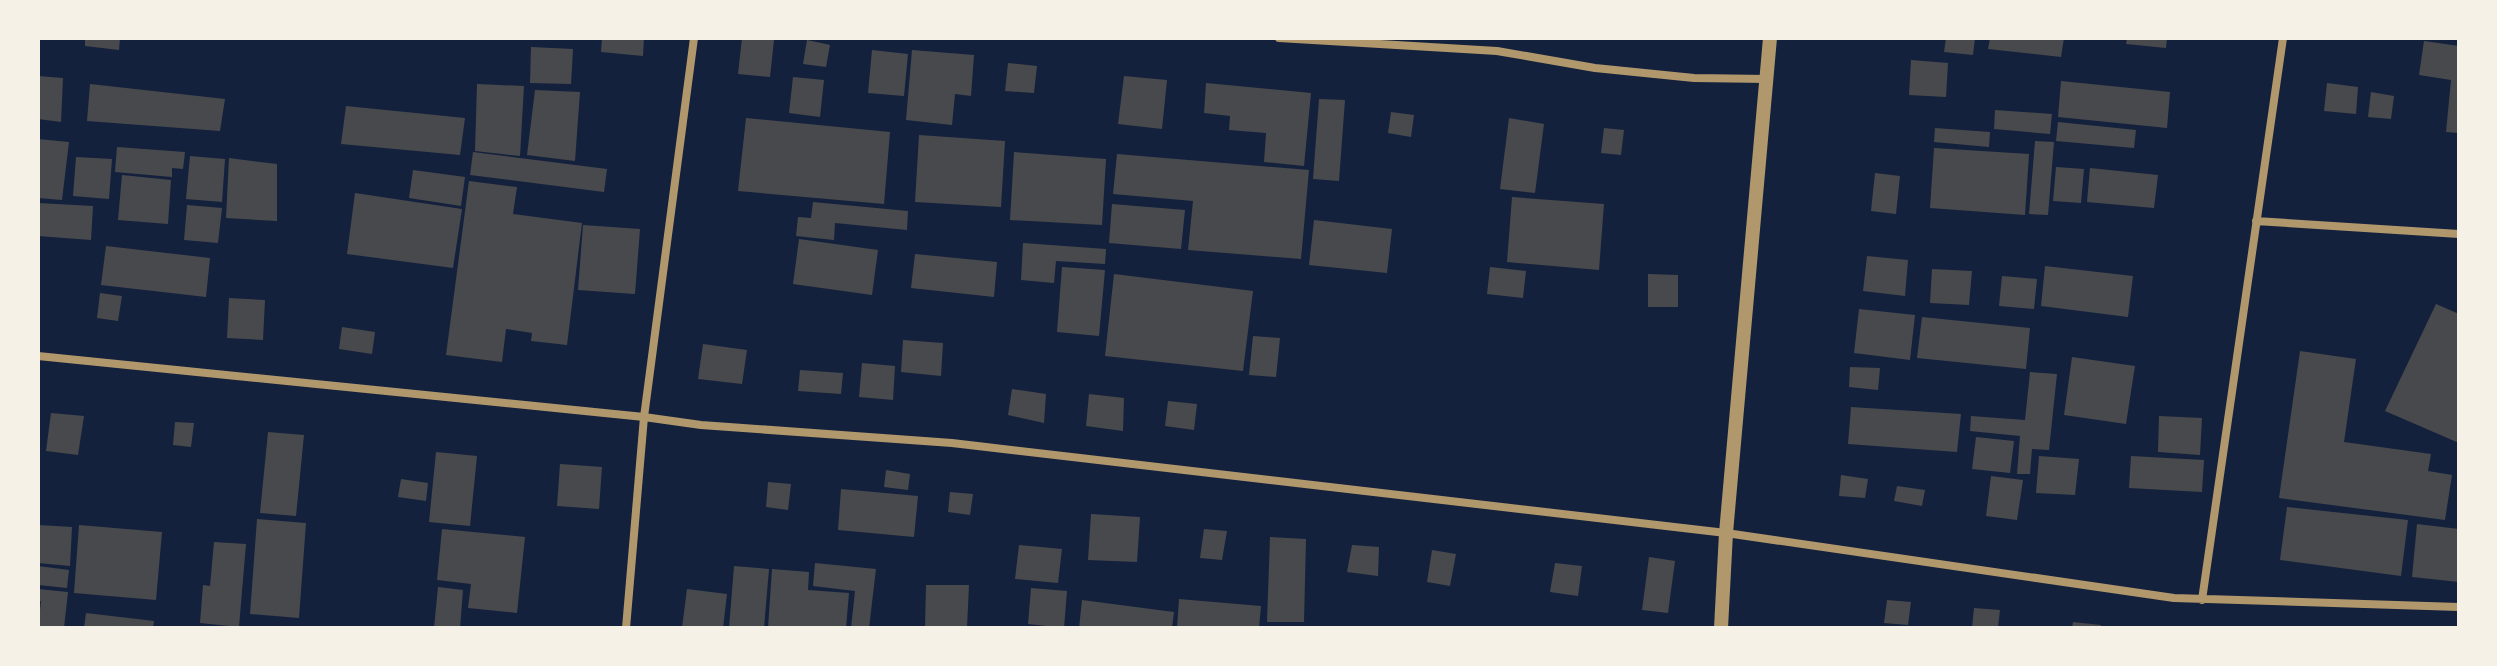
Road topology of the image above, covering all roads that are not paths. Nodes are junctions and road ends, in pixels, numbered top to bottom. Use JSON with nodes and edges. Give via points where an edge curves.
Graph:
{"nodes":[{"id":1,"x":694,"y":38,"type":"edge"},
{"id":2,"x":1279,"y":38,"type":"edge"},
{"id":3,"x":1770,"y":38,"type":"edge"},
{"id":4,"x":2283,"y":38,"type":"edge"},
{"id":5,"x":1767,"y":79,"type":"junction"},
{"id":6,"x":2256,"y":221,"type":"junction"},
{"id":7,"x":2459,"y":234,"type":"edge"},
{"id":8,"x":38,"y":356,"type":"edge"},
{"id":9,"x":644,"y":417,"type":"junction"},
{"id":10,"x":1726,"y":533,"type":"junction"},
{"id":11,"x":2202,"y":600,"type":"junction"},
{"id":12,"x":2459,"y":607,"type":"edge"},
{"id":13,"x":626,"y":628,"type":"edge"},
{"id":14,"x":1721,"y":628,"type":"edge"}],
"edges":[{"from":1,"to":9,"type":"street"},
{"from":2,"to":5,"type":"street","via":[[1497,51],[1595,68]]},
{"from":3,"to":5,"type":"street"},
{"from":4,"to":6,"type":"street"},
{"from":5,"to":10,"type":"street"},
{"from":6,"to":7,"type":"street"},
{"from":6,"to":11,"type":"street"},
{"from":8,"to":9,"type":"street"},
{"from":9,"to":10,"type":"street","via":[[952,443]]},
{"from":9,"to":13,"type":"street"},
{"from":10,"to":11,"type":"street"},
{"from":10,"to":14,"type":"street"},
{"from":11,"to":12,"type":"street"}]}
